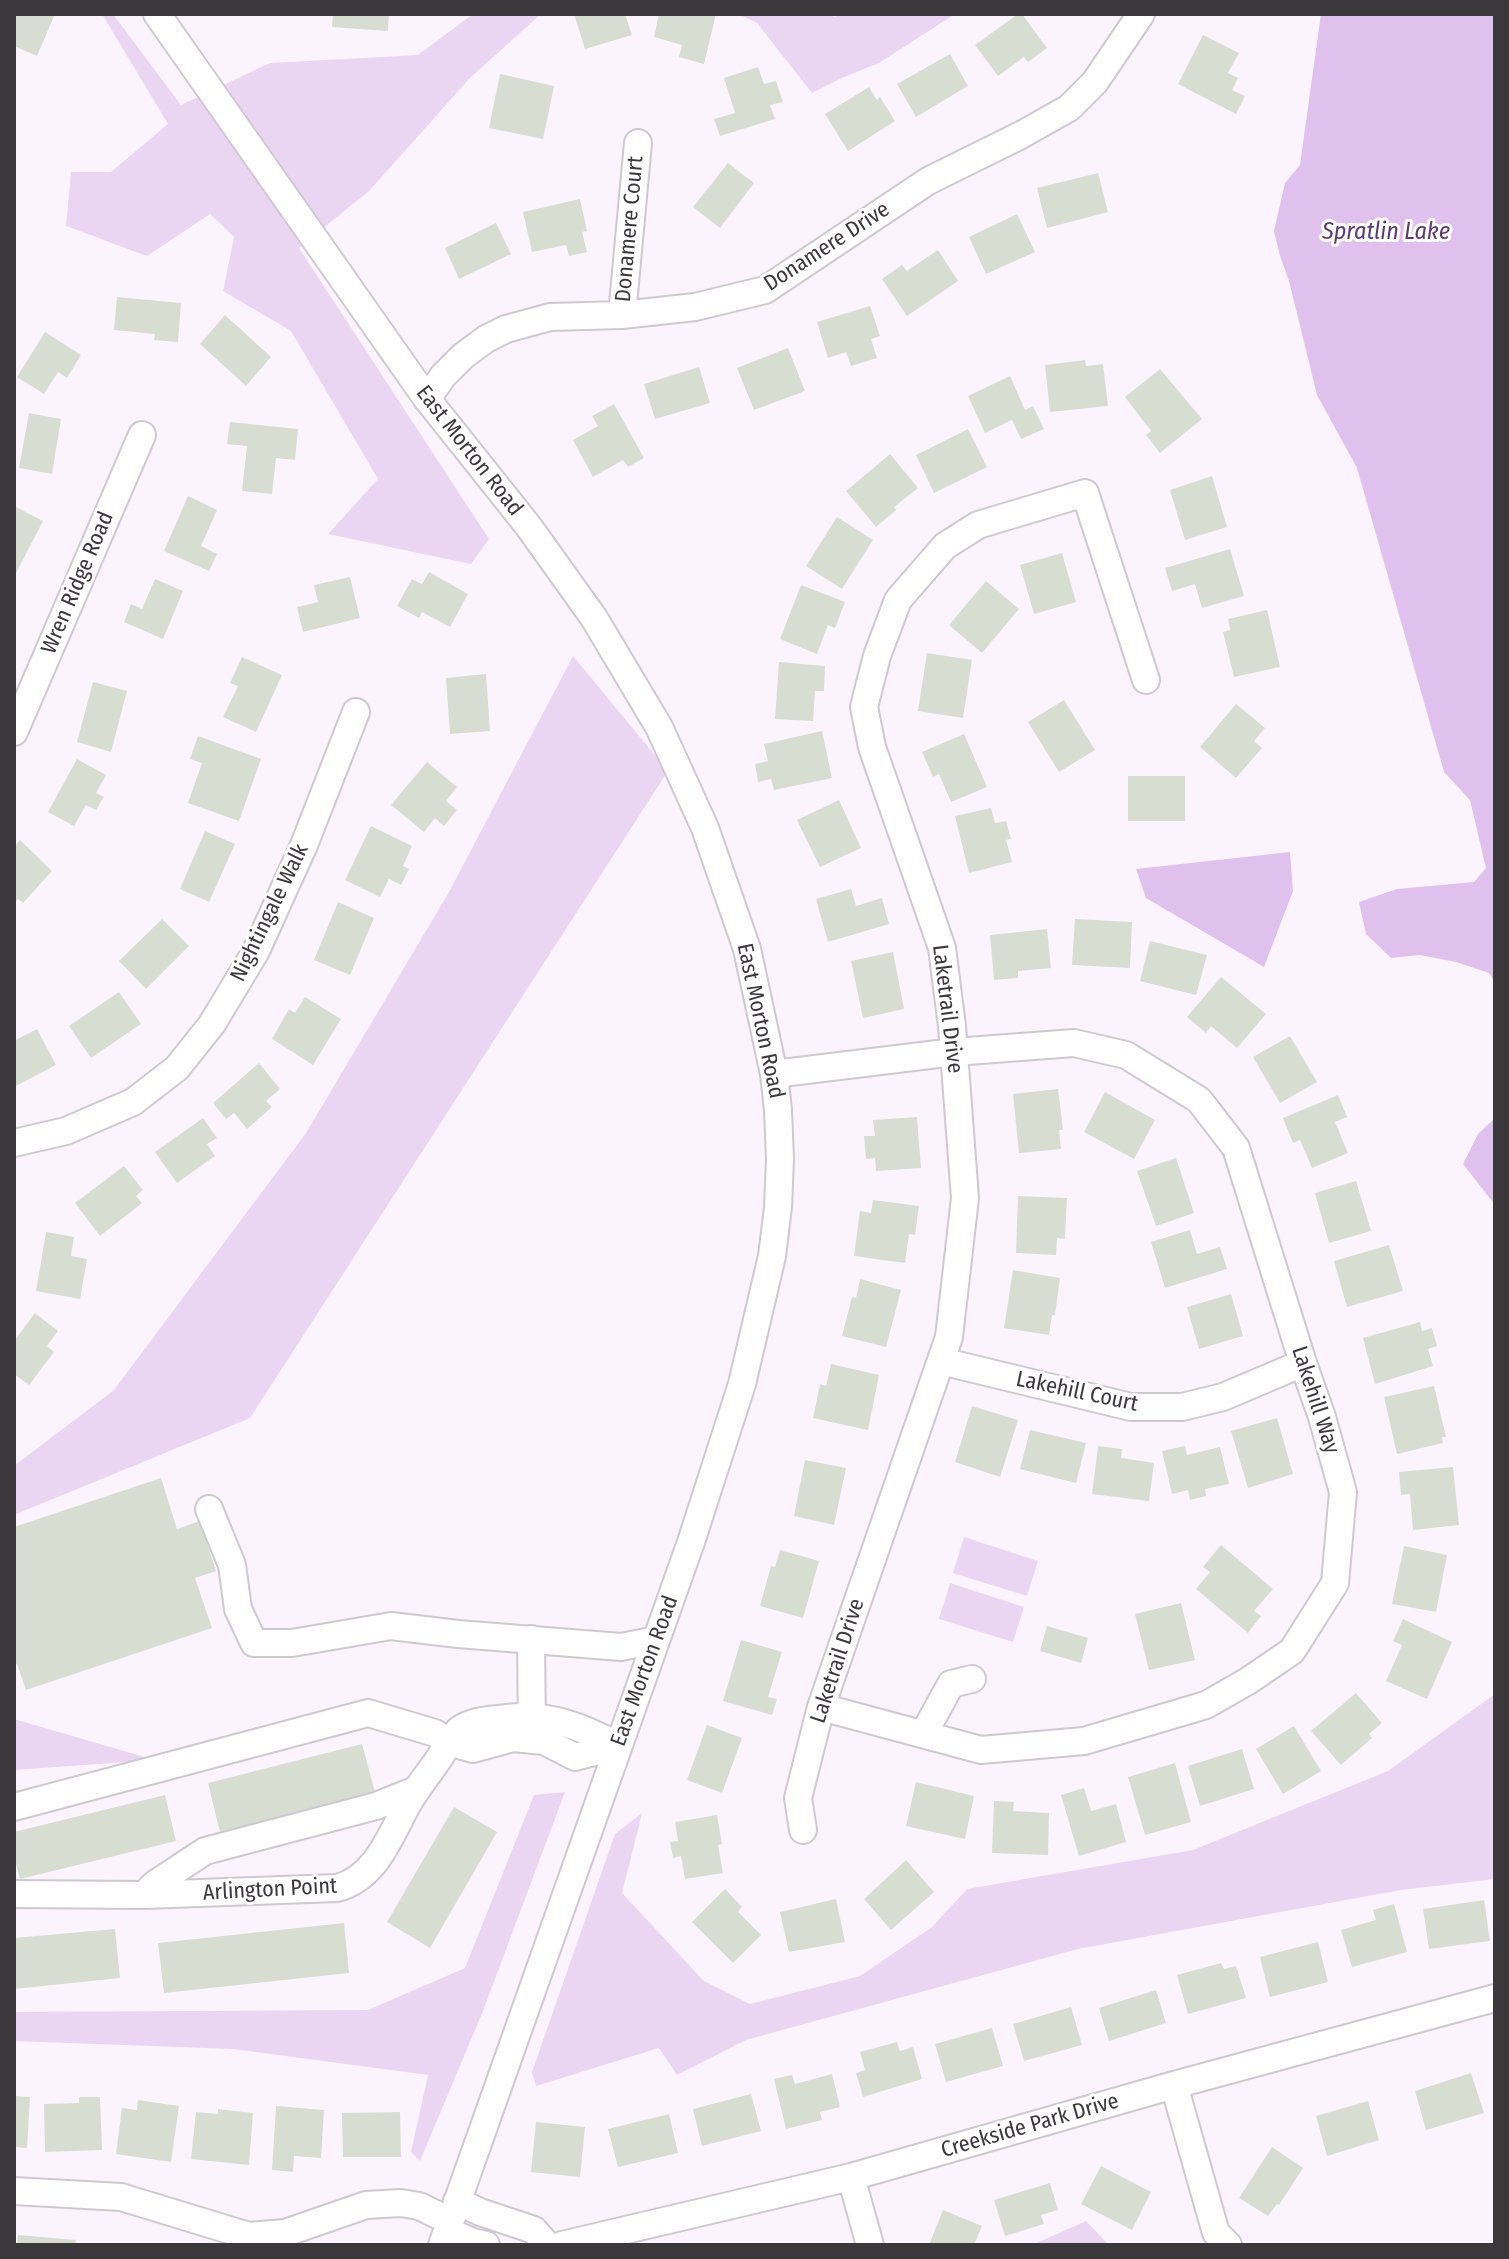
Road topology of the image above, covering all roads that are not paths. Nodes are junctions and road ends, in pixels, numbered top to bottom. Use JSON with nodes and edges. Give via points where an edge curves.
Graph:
{"nodes":[{"id":1,"x":157,"y":14,"type":"edge"},
{"id":2,"x":1141,"y":14,"type":"edge"},
{"id":3,"x":638,"y":143,"type":"dead end"},
{"id":4,"x":622,"y":315,"type":"junction"},
{"id":5,"x":427,"y":399,"type":"junction"},
{"id":6,"x":142,"y":435,"type":"dead end"},
{"id":7,"x":1146,"y":680,"type":"dead end"},
{"id":8,"x":356,"y":712,"type":"dead end"},
{"id":9,"x":14,"y":732,"type":"edge"},
{"id":10,"x":954,"y":1052,"type":"junction"},
{"id":11,"x":774,"y":1074,"type":"junction"},
{"id":12,"x":14,"y":1143,"type":"edge"},
{"id":13,"x":941,"y":1361,"type":"junction"},
{"id":14,"x":1303,"y":1363,"type":"junction"},
{"id":15,"x":209,"y":1509,"type":"dead end"},
{"id":16,"x":531,"y":1639,"type":"junction"},
{"id":17,"x":656,"y":1640,"type":"junction"},
{"id":18,"x":972,"y":1679,"type":"dead end"},
{"id":19,"x":821,"y":1707,"type":"junction"},
{"id":20,"x":532,"y":1729,"type":"junction"},
{"id":21,"x":924,"y":1733,"type":"junction"},
{"id":22,"x":449,"y":1742,"type":"junction"},
{"id":23,"x":618,"y":1746,"type":"junction"},
{"id":24,"x":416,"y":1790,"type":"junction"},
{"id":25,"x":14,"y":1807,"type":"edge"},
{"id":26,"x":803,"y":1830,"type":"dead end"},
{"id":27,"x":14,"y":1894,"type":"edge"},
{"id":28,"x":144,"y":1895,"type":"junction"},
{"id":29,"x":1495,"y":1998,"type":"edge"},
{"id":30,"x":1174,"y":2085,"type":"junction"},
{"id":31,"x":851,"y":2177,"type":"junction"},
{"id":32,"x":14,"y":2191,"type":"edge"},
{"id":33,"x":449,"y":2225,"type":"edge"},
{"id":34,"x":247,"y":2241,"type":"edge"},
{"id":35,"x":486,"y":2245,"type":"edge"},
{"id":36,"x":547,"y":2245,"type":"edge"},
{"id":37,"x":562,"y":2245,"type":"edge"},
{"id":38,"x":870,"y":2245,"type":"edge"},
{"id":39,"x":1228,"y":2245,"type":"edge"}],
"edges":[{"from":1,"to":5,"type":"street","name":"East Morton Road"},
{"from":2,"to":4,"type":"street","name":"Donamere Drive","via":[[1095,82],[1069,108],[928,181],[765,290],[695,307]]},
{"from":3,"to":4,"type":"street","name":"Donamere Court"},
{"from":4,"to":5,"type":"street","name":"Donamere Drive","via":[[550,317],[506,329],[463,356]]},
{"from":5,"to":11,"type":"street","name":"East Morton Road","via":[[594,618],[659,727],[705,828],[747,949]]},
{"from":6,"to":9,"type":"street","name":"Wren Ridge Road"},
{"from":7,"to":10,"type":"street","name":"Laketrail Drive","via":[[1085,493],[978,525],[945,546],[898,600],[864,707],[872,747],[942,948]]},
{"from":8,"to":12,"type":"street","name":"Nightingale Walk","via":[[256,951],[212,1024],[177,1068],[133,1102],[66,1131]]},
{"from":10,"to":11,"type":"street","name":"Lakehill Way"},
{"from":10,"to":13,"type":"street","name":"Laketrail Drive","via":[[965,1198],[949,1337]]},
{"from":10,"to":14,"type":"street","name":"Lakehill Way","via":[[1074,1043],[1126,1055],[1199,1100],[1236,1148]]},
{"from":11,"to":17,"type":"street","name":"East Morton Road","via":[[780,1159],[772,1256],[742,1384]]},
{"from":13,"to":14,"type":"street","name":"Lakehill Court","via":[[1131,1407],[1182,1407],[1223,1397]]},
{"from":13,"to":19,"type":"street","name":"Laketrail Drive"},
{"from":14,"to":21,"type":"street","name":"Lakehill Way","via":[[1343,1492],[1335,1583],[1292,1651],[1206,1705],[1084,1741],[981,1750]]},
{"from":15,"to":16,"type":"street","via":[[232,1565],[238,1609],[254,1643],[292,1643],[391,1626]]},
{"from":16,"to":17,"type":"street","via":[[621,1647]]},
{"from":16,"to":20,"type":"street"},
{"from":17,"to":23,"type":"street","name":"East Morton Road"},
{"from":18,"to":21,"type":"street","via":[[951,1684]]},
{"from":19,"to":21,"type":"street","name":"Lakehill Way"},
{"from":19,"to":26,"type":"street","name":"Laketrail Drive","via":[[798,1798]]},
{"from":20,"to":22,"type":"street","name":"Arlington Point","via":[[521,1716],[473,1723]]},
{"from":20,"to":23,"type":"street","name":"Arlington Point","via":[[553,1720],[587,1729]]},
{"from":22,"to":24,"type":"street","name":"Arlington Point"},
{"from":22,"to":25,"type":"street","via":[[368,1713]]},
{"from":23,"to":33,"type":"street","name":"East Morton Road"},
{"from":24,"to":28,"type":"street","via":[[376,1806],[205,1851]]},
{"from":24,"to":28,"type":"street","name":"Arlington Point","via":[[369,1870],[347,1886]]},
{"from":27,"to":28,"type":"street","name":"Arlington Point"},
{"from":29,"to":30,"type":"street","name":"Creekside Park Drive"},
{"from":30,"to":31,"type":"street","name":"Creekside Park Drive"},
{"from":30,"to":39,"type":"street","via":[[1216,2233]]},
{"from":31,"to":37,"type":"street","name":"Creekside Park Drive"},
{"from":31,"to":38,"type":"street"},
{"from":32,"to":34,"type":"street","via":[[121,2197]]},
{"from":33,"to":34,"type":"street","via":[[419,2206],[366,2205]]},
{"from":33,"to":35,"type":"street"},
{"from":33,"to":36,"type":"street","via":[[480,2212],[534,2230]]}]}
